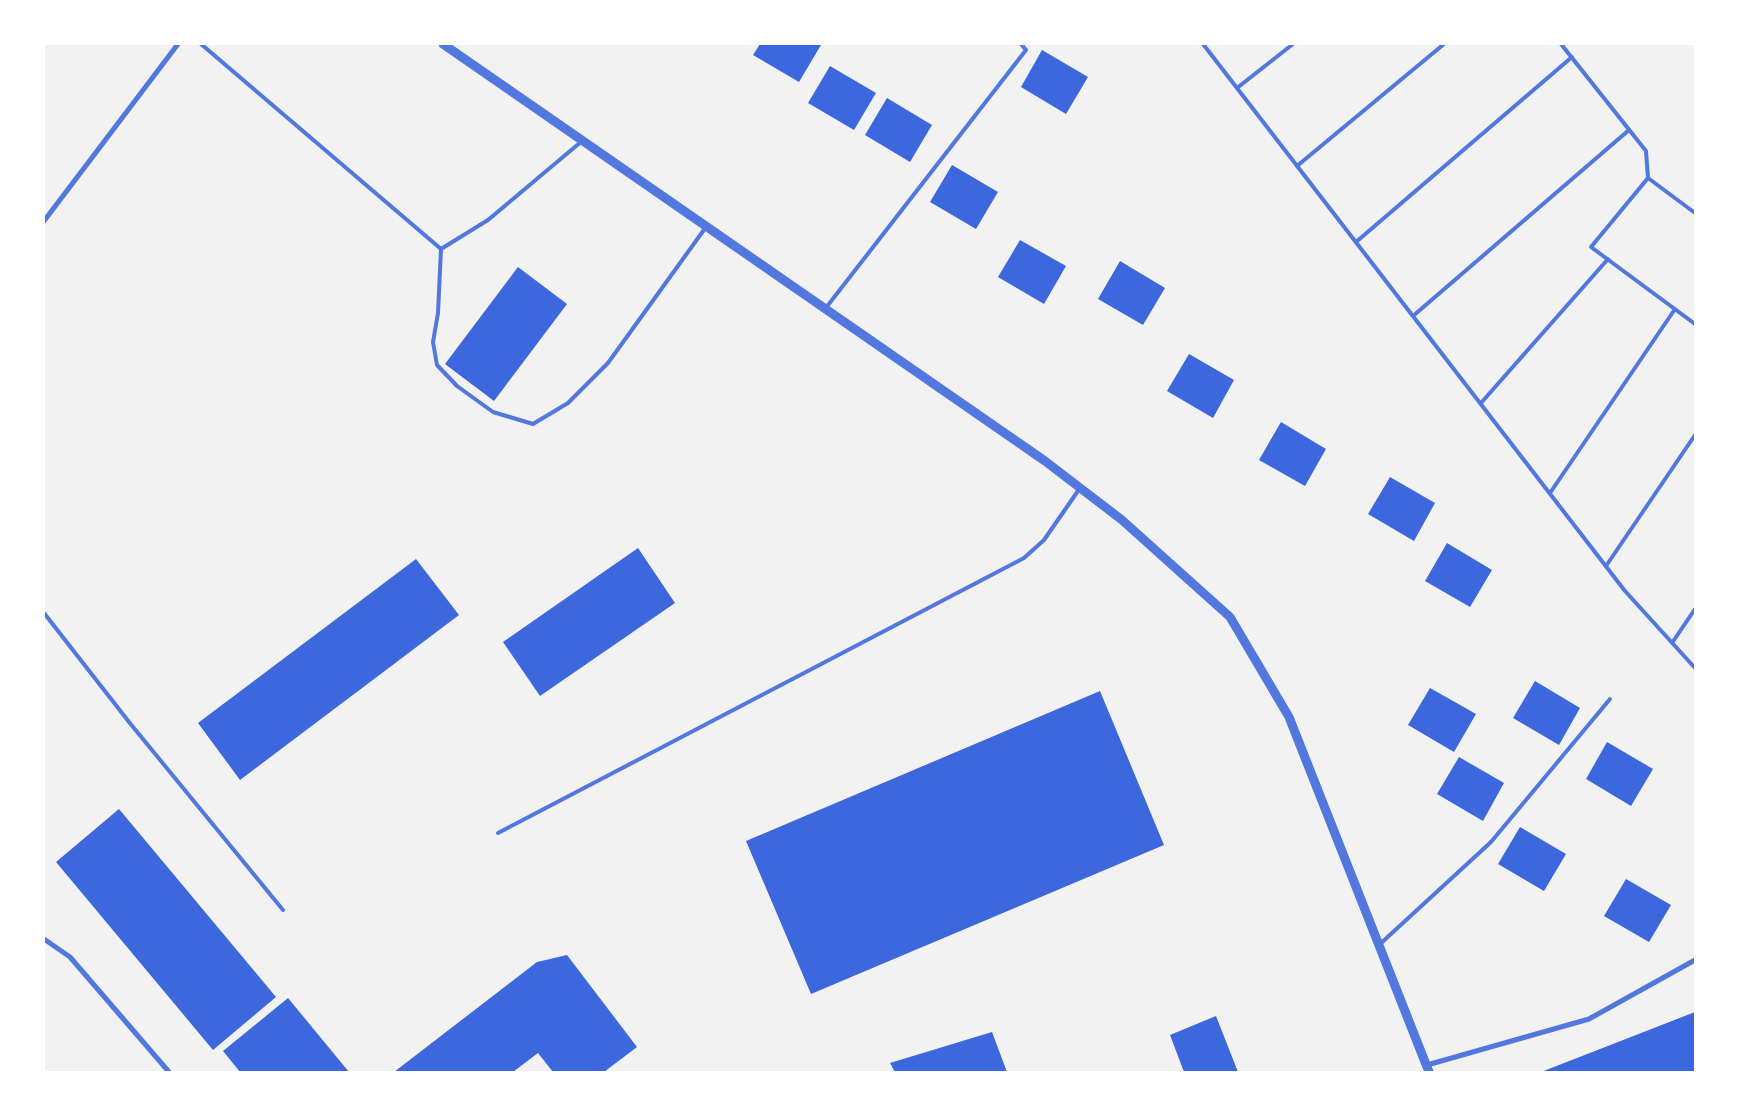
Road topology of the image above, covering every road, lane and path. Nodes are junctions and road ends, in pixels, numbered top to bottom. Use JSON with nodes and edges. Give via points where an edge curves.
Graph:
{"nodes":[{"id":1,"x":178,"y":44,"type":"edge"},
{"id":2,"x":201,"y":44,"type":"edge"},
{"id":3,"x":442,"y":44,"type":"edge"},
{"id":4,"x":1021,"y":44,"type":"edge"},
{"id":5,"x":1203,"y":44,"type":"edge"},
{"id":6,"x":1292,"y":44,"type":"edge"},
{"id":7,"x":1444,"y":44,"type":"edge"},
{"id":8,"x":1561,"y":44,"type":"edge"},
{"id":9,"x":1572,"y":57,"type":"junction"},
{"id":10,"x":1237,"y":88,"type":"junction"},
{"id":11,"x":1629,"y":130,"type":"junction"},
{"id":12,"x":582,"y":141,"type":"junction"},
{"id":13,"x":1297,"y":166,"type":"junction"},
{"id":14,"x":1648,"y":178,"type":"junction"},
{"id":15,"x":1695,"y":213,"type":"edge"},
{"id":16,"x":44,"y":221,"type":"edge"},
{"id":17,"x":706,"y":227,"type":"junction"},
{"id":18,"x":1356,"y":242,"type":"junction"},
{"id":19,"x":441,"y":249,"type":"junction"},
{"id":20,"x":1608,"y":259,"type":"junction"},
{"id":21,"x":825,"y":309,"type":"junction"},
{"id":22,"x":1675,"y":309,"type":"junction"},
{"id":23,"x":1413,"y":316,"type":"junction"},
{"id":24,"x":1695,"y":324,"type":"edge"},
{"id":25,"x":1480,"y":403,"type":"junction"},
{"id":26,"x":1695,"y":435,"type":"edge"},
{"id":27,"x":1080,"y":488,"type":"junction"},
{"id":28,"x":1550,"y":493,"type":"junction"},
{"id":29,"x":1606,"y":566,"type":"junction"},
{"id":30,"x":1695,"y":609,"type":"edge"},
{"id":31,"x":44,"y":613,"type":"edge"},
{"id":32,"x":1672,"y":643,"type":"junction"},
{"id":33,"x":1695,"y":668,"type":"edge"},
{"id":34,"x":1610,"y":699,"type":"dead end"},
{"id":35,"x":498,"y":833,"type":"dead end"},
{"id":36,"x":283,"y":910,"type":"dead end"},
{"id":37,"x":44,"y":939,"type":"edge"},
{"id":38,"x":1379,"y":945,"type":"junction"},
{"id":39,"x":1695,"y":960,"type":"edge"},
{"id":40,"x":1428,"y":1068,"type":"edge"},
{"id":41,"x":169,"y":1072,"type":"edge"}],
"edges":[{"from":1,"to":16,"type":"street"},
{"from":2,"to":19,"type":"lane"},
{"from":3,"to":12,"type":"street"},
{"from":4,"to":21,"type":"lane","via":[[1026,50]]},
{"from":5,"to":10,"type":"lane"},
{"from":6,"to":10,"type":"lane"},
{"from":7,"to":13,"type":"lane"},
{"from":8,"to":9,"type":"lane"},
{"from":9,"to":11,"type":"lane"},
{"from":9,"to":18,"type":"lane"},
{"from":10,"to":13,"type":"lane"},
{"from":11,"to":14,"type":"lane","via":[[1646,151]]},
{"from":11,"to":23,"type":"lane"},
{"from":12,"to":17,"type":"street"},
{"from":12,"to":19,"type":"lane","via":[[488,220]]},
{"from":13,"to":18,"type":"lane"},
{"from":14,"to":15,"type":"lane"},
{"from":14,"to":20,"type":"lane","via":[[1591,247]]},
{"from":17,"to":19,"type":"lane","via":[[608,363],[568,404],[533,424],[493,412],[457,386],[436,365],[433,342]]},
{"from":17,"to":21,"type":"street"},
{"from":18,"to":23,"type":"lane"},
{"from":20,"to":22,"type":"lane"},
{"from":20,"to":25,"type":"lane"},
{"from":21,"to":27,"type":"street"},
{"from":22,"to":24,"type":"lane"},
{"from":22,"to":28,"type":"lane"},
{"from":23,"to":25,"type":"lane"},
{"from":25,"to":28,"type":"lane"},
{"from":26,"to":29,"type":"lane"},
{"from":27,"to":35,"type":"lane","via":[[1044,540],[1024,558]]},
{"from":27,"to":38,"type":"street","via":[[1122,520],[1230,617],[1289,717]]},
{"from":28,"to":29,"type":"lane"},
{"from":29,"to":32,"type":"lane"},
{"from":30,"to":32,"type":"lane"},
{"from":31,"to":36,"type":"lane"},
{"from":32,"to":33,"type":"lane"},
{"from":34,"to":38,"type":"lane","via":[[1491,842]]},
{"from":37,"to":41,"type":"street","via":[[70,957]]},
{"from":38,"to":40,"type":"street"},
{"from":39,"to":40,"type":"street","via":[[1589,1019]]}]}
